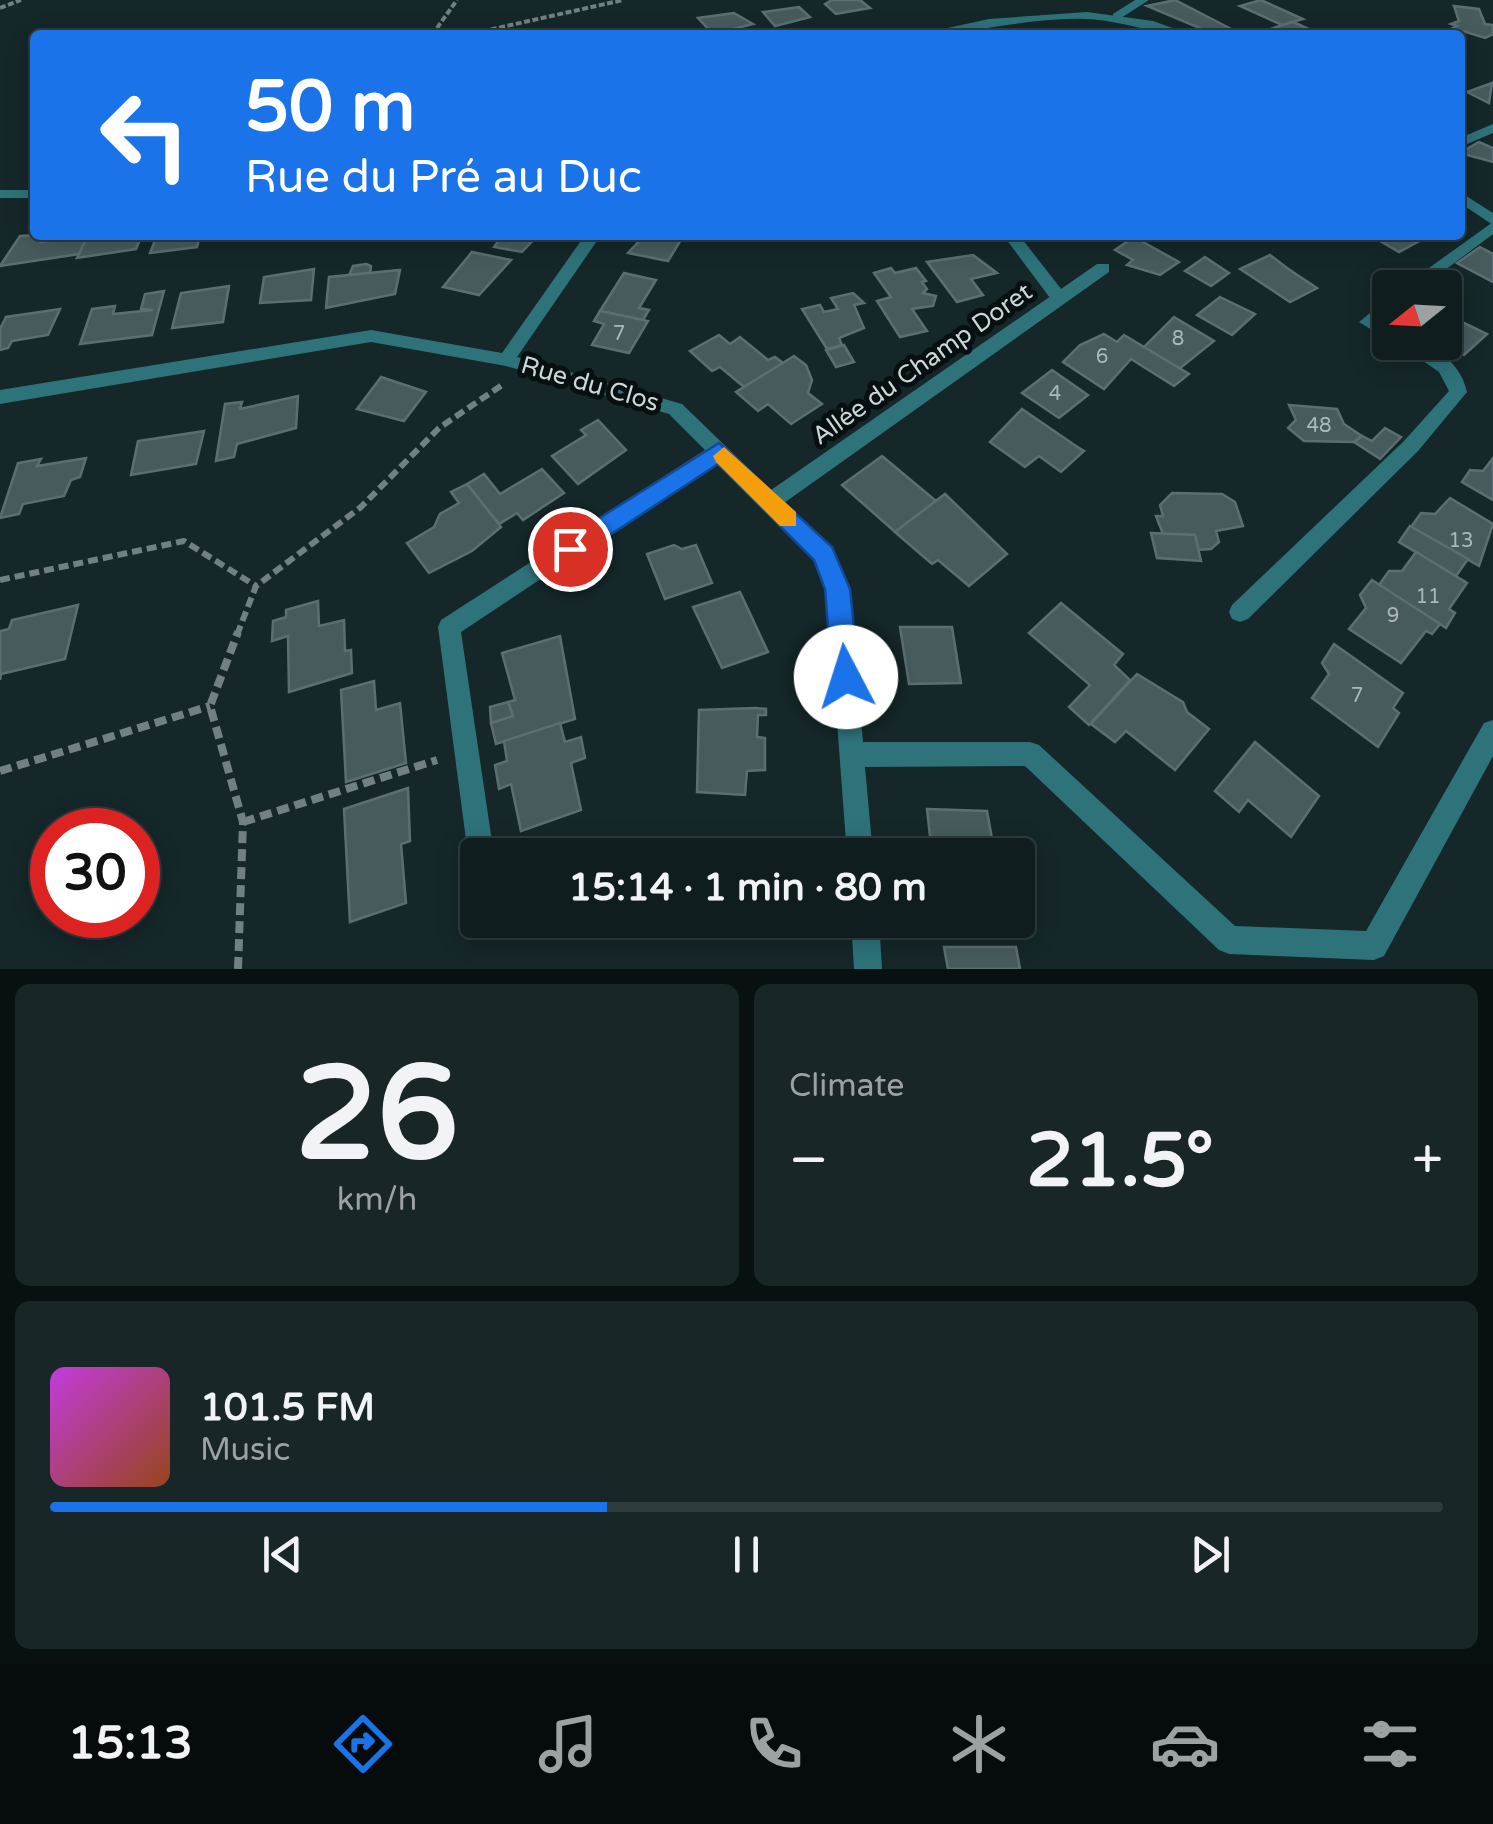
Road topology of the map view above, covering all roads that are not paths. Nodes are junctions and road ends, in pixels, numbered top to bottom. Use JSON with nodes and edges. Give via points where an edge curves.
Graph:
{"nodes":[{"id":1,"x":1143,"y":0,"type":"edge"},
{"id":2,"x":1117,"y":16,"type":"junction"},
{"id":3,"x":949,"y":30,"type":"edge"},
{"id":4,"x":1168,"y":30,"type":"edge"},
{"id":5,"x":1493,"y":128,"type":"edge"},
{"id":6,"x":1465,"y":141,"type":"edge"},
{"id":7,"x":0,"y":194,"type":"edge"},
{"id":8,"x":30,"y":194,"type":"edge"},
{"id":9,"x":1465,"y":200,"type":"edge"},
{"id":10,"x":1493,"y":223,"type":"edge"},
{"id":11,"x":590,"y":240,"type":"edge"},
{"id":12,"x":1015,"y":240,"type":"edge"},
{"id":13,"x":1102,"y":268,"type":"dead end"},
{"id":14,"x":1432,"y":270,"type":"edge"},
{"id":15,"x":1059,"y":298,"type":"junction"},
{"id":16,"x":506,"y":360,"type":"junction"},
{"id":17,"x":1437,"y":360,"type":"edge"},
{"id":18,"x":0,"y":397,"type":"edge"},
{"id":19,"x":719,"y":452,"type":"junction"},
{"id":20,"x":770,"y":502,"type":"junction"},
{"id":21,"x":1240,"y":612,"type":"dead end"},
{"id":22,"x":1493,"y":732,"type":"edge"},
{"id":23,"x":852,"y":755,"type":"junction"},
{"id":24,"x":479,"y":838,"type":"edge"},
{"id":25,"x":859,"y":838,"type":"edge"},
{"id":26,"x":866,"y":938,"type":"edge"},
{"id":27,"x":868,"y":969,"type":"edge"}],
"edges":[{"from":1,"to":2,"type":"street"},
{"from":2,"to":3,"type":"street","via":[[1028,16]]},
{"from":2,"to":4,"type":"street"},
{"from":5,"to":6,"type":"street"},
{"from":7,"to":8,"type":"street"},
{"from":9,"to":10,"type":"street"},
{"from":10,"to":14,"type":"street"},
{"from":11,"to":16,"type":"street"},
{"from":12,"to":15,"type":"street"},
{"from":13,"to":15,"type":"street","name":"Allée du Champ Doret"},
{"from":15,"to":20,"type":"street","name":"Allée du Champ Doret"},
{"from":16,"to":18,"type":"street","name":"Rue du Clos","via":[[371,336]]},
{"from":16,"to":19,"type":"street","name":"Rue du Clos","via":[[675,409]]},
{"from":17,"to":21,"type":"street","via":[[1456,378],[1458,392]]},
{"from":19,"to":20,"type":"street","name":"Rue du Clos"},
{"from":19,"to":24,"type":"street","via":[[450,627]]},
{"from":20,"to":23,"type":"street","name":"Rue du Clos","via":[[824,554],[838,589]]},
{"from":22,"to":23,"type":"street","via":[[1374,946],[1229,940],[1030,754]]},
{"from":23,"to":25,"type":"street","name":"Rue du Clos"},
{"from":26,"to":27,"type":"street"}]}
